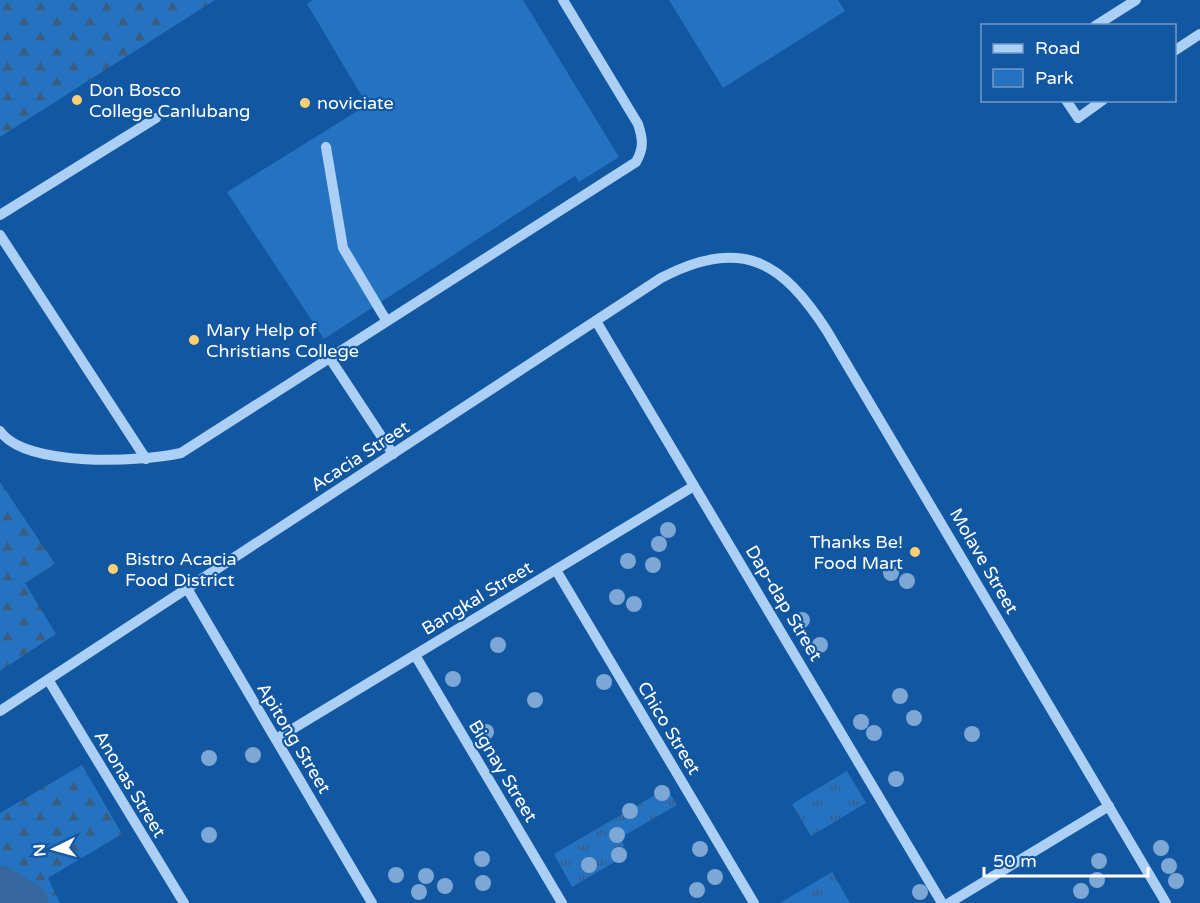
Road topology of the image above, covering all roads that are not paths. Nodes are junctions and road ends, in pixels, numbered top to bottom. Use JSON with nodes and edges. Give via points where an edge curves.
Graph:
{"nodes":[{"id":1,"x":563,"y":0,"type":"edge"},
{"id":2,"x":1136,"y":0,"type":"edge"},
{"id":3,"x":1098,"y":24,"type":"edge"},
{"id":4,"x":1200,"y":34,"type":"edge"},
{"id":5,"x":1176,"y":50,"type":"edge"},
{"id":6,"x":1067,"y":102,"type":"edge"},
{"id":7,"x":1100,"y":102,"type":"edge"},
{"id":8,"x":156,"y":118,"type":"dead end"},
{"id":9,"x":326,"y":147,"type":"dead end"},
{"id":10,"x":0,"y":215,"type":"edge"},
{"id":11,"x":0,"y":235,"type":"edge"},
{"id":12,"x":749,"y":260,"type":"joint"},
{"id":13,"x":386,"y":320,"type":"junction"},
{"id":14,"x":596,"y":321,"type":"junction"},
{"id":15,"x":329,"y":357,"type":"junction"},
{"id":16,"x":0,"y":431,"type":"edge"},
{"id":17,"x":393,"y":454,"type":"junction"},
{"id":18,"x":146,"y":459,"type":"junction"},
{"id":19,"x":694,"y":486,"type":"junction"},
{"id":20,"x":556,"y":570,"type":"junction"},
{"id":21,"x":188,"y":590,"type":"junction"},
{"id":22,"x":415,"y":655,"type":"junction"},
{"id":23,"x":49,"y":681,"type":"junction"},
{"id":24,"x":0,"y":711,"type":"edge"},
{"id":25,"x":276,"y":739,"type":"junction"},
{"id":26,"x":1109,"y":806,"type":"junction"},
{"id":27,"x":184,"y":903,"type":"edge"},
{"id":28,"x":372,"y":903,"type":"edge"},
{"id":29,"x":562,"y":903,"type":"edge"},
{"id":30,"x":754,"y":903,"type":"edge"},
{"id":31,"x":942,"y":903,"type":"edge"},
{"id":32,"x":949,"y":903,"type":"edge"},
{"id":33,"x":1166,"y":903,"type":"edge"}],
"edges":[{"from":1,"to":13,"type":"street","via":[[638,124],[642,150],[636,162]]},
{"from":2,"to":3,"type":"street"},
{"from":4,"to":5,"type":"street"},
{"from":6,"to":7,"type":"street","via":[[1078,118]]},
{"from":8,"to":10,"type":"street"},
{"from":9,"to":13,"type":"street","via":[[343,248]]},
{"from":11,"to":18,"type":"street"},
{"from":12,"to":14,"type":"street","name":"Acacia Street","via":[[710,259],[677,270]]},
{"from":12,"to":26,"type":"street","name":"Molave Street","via":[[769,267],[797,289],[828,331]]},
{"from":13,"to":15,"type":"street"},
{"from":14,"to":17,"type":"street","name":"Acacia Street"},
{"from":14,"to":19,"type":"street","name":"Dap-dap Street"},
{"from":15,"to":17,"type":"street"},
{"from":15,"to":18,"type":"street","via":[[191,448]]},
{"from":16,"to":18,"type":"street","via":[[19,446],[55,456]]},
{"from":17,"to":21,"type":"street","name":"Acacia Street"},
{"from":19,"to":20,"type":"street","name":"Bangkal Street"},
{"from":19,"to":31,"type":"street","name":"Dap-dap Street"},
{"from":20,"to":22,"type":"street","name":"Bangkal Street"},
{"from":20,"to":30,"type":"street","name":"Chico Street"},
{"from":21,"to":23,"type":"street","name":"Acacia Street"},
{"from":21,"to":25,"type":"street","name":"Apitong Street"},
{"from":22,"to":25,"type":"street","name":"Bangkal Street"},
{"from":22,"to":29,"type":"street","name":"Bignay Street"},
{"from":23,"to":24,"type":"street","name":"Acacia Street"},
{"from":23,"to":27,"type":"street","name":"Anonas Street"},
{"from":25,"to":28,"type":"street","name":"Apitong Street"},
{"from":26,"to":32,"type":"street"},
{"from":26,"to":33,"type":"street","name":"Molave Street"}]}
